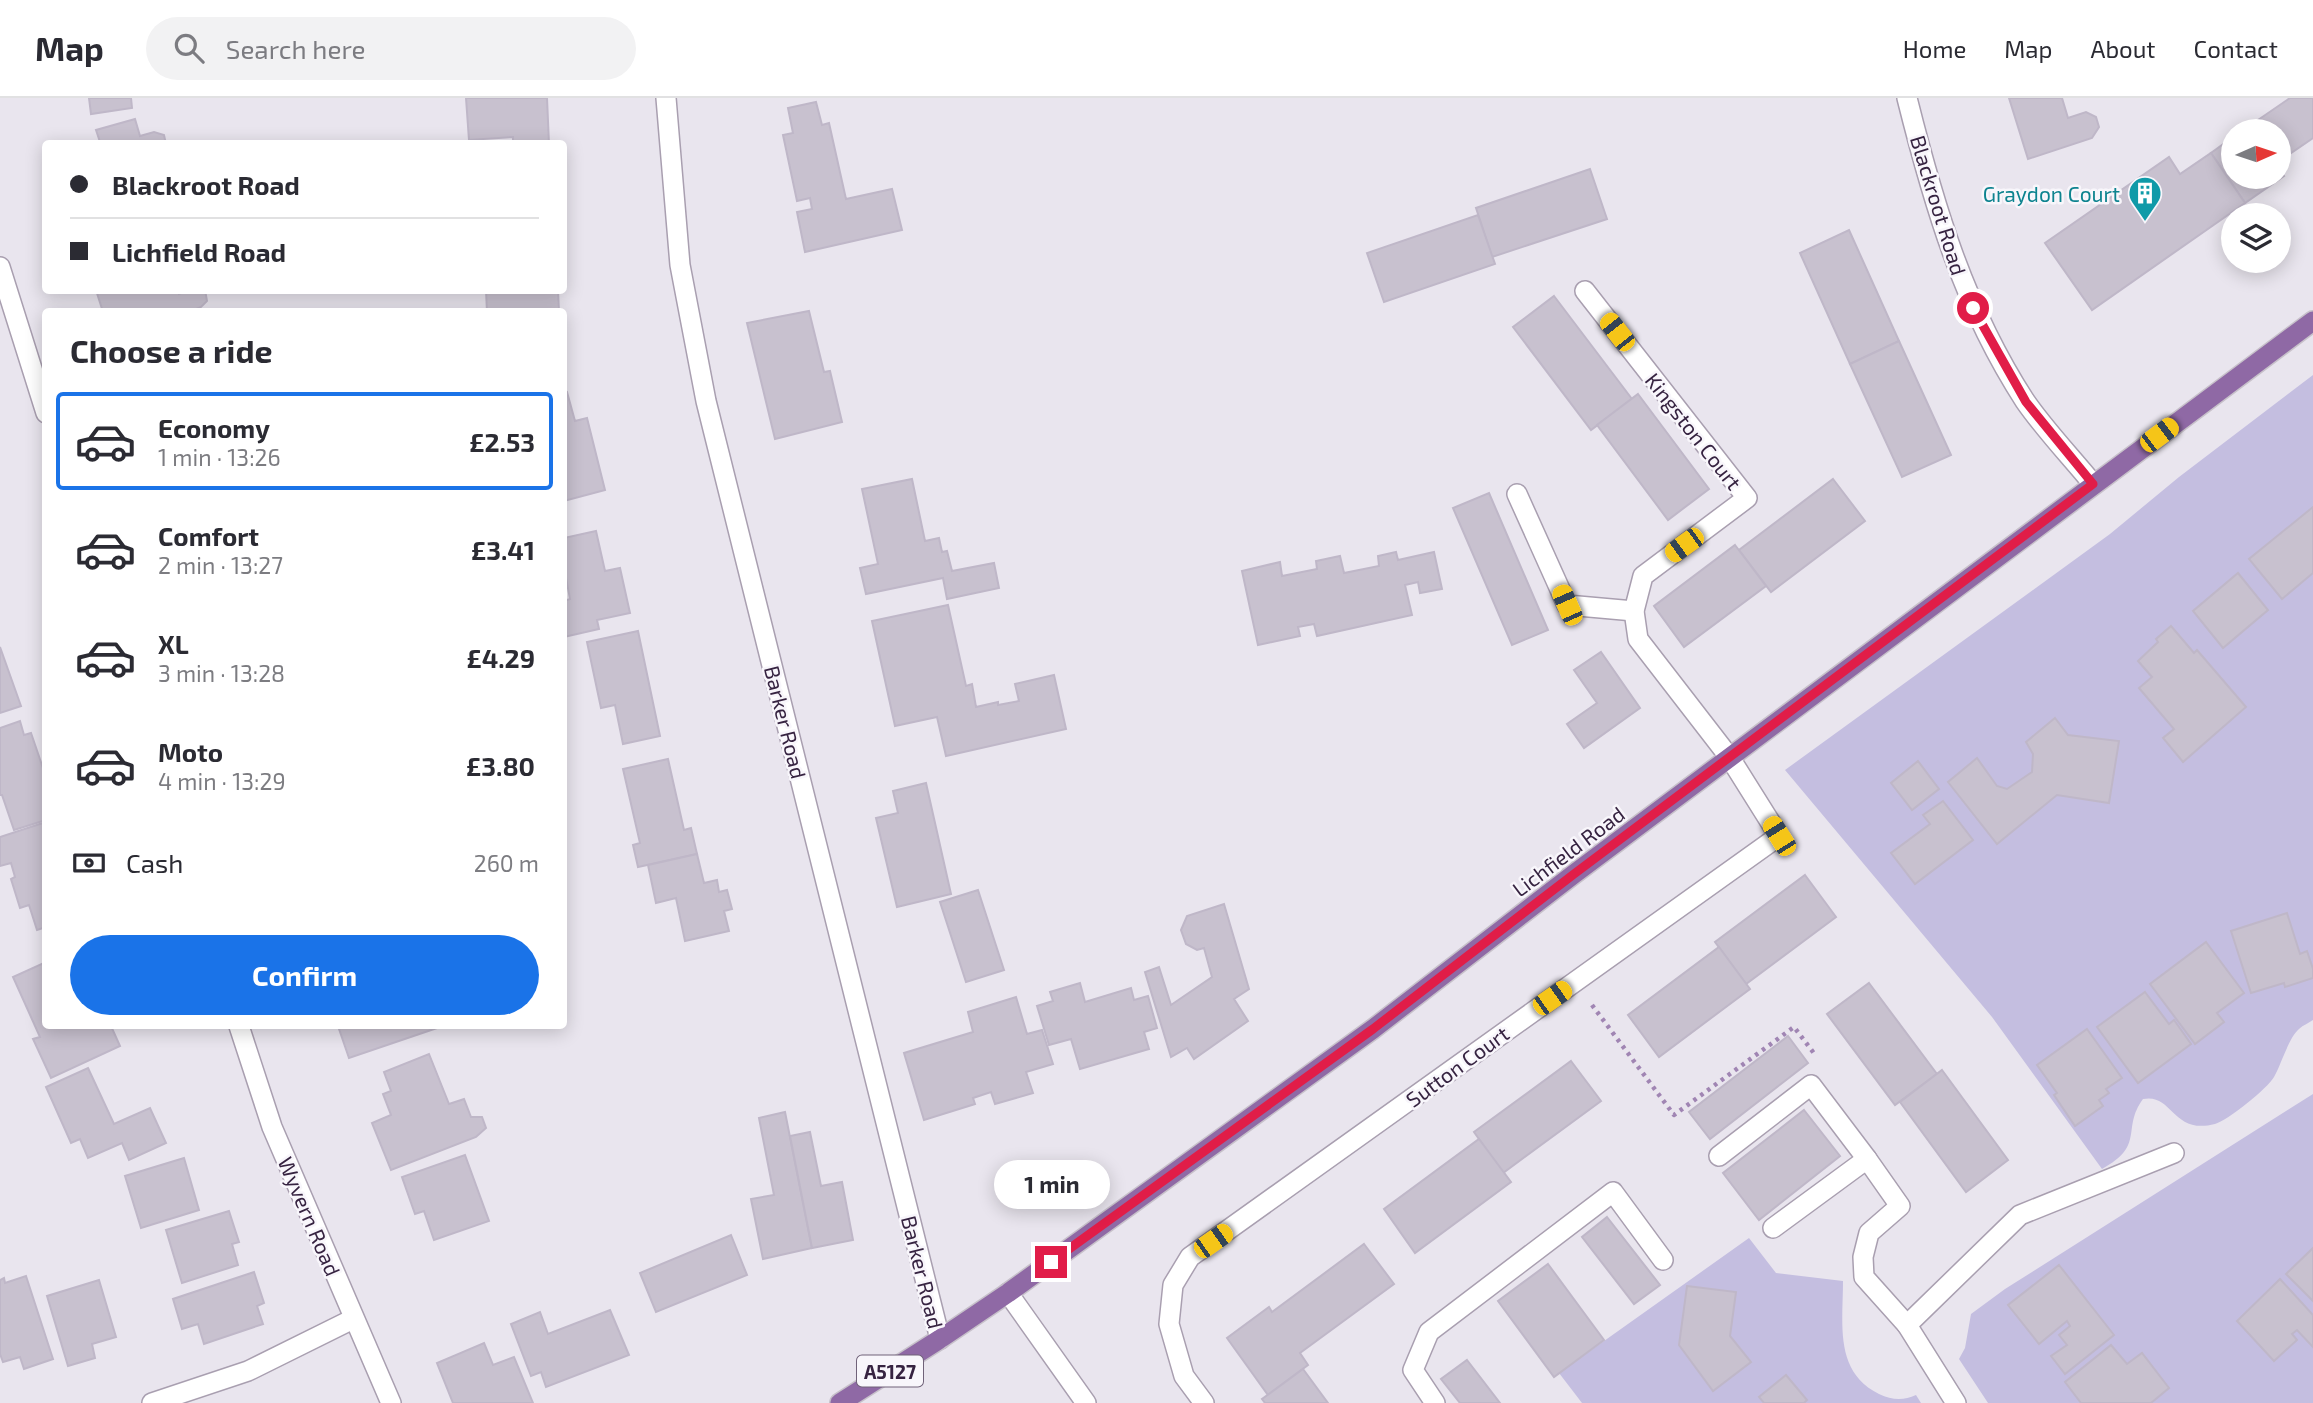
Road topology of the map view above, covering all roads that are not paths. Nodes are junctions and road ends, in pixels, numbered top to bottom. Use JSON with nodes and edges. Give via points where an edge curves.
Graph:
{"nodes":[{"id":1,"x":666,"y":98,"type":"edge"},
{"id":2,"x":1907,"y":98,"type":"edge"},
{"id":3,"x":0,"y":267,"type":"edge"},
{"id":4,"x":1585,"y":291,"type":"dead end"},
{"id":5,"x":2313,"y":321,"type":"edge"},
{"id":6,"x":42,"y":400,"type":"edge"},
{"id":7,"x":2093,"y":484,"type":"junction"},
{"id":8,"x":1517,"y":494,"type":"dead end"},
{"id":9,"x":1634,"y":611,"type":"junction"},
{"id":10,"x":1730,"y":758,"type":"junction"},
{"id":11,"x":240,"y":1029,"type":"edge"},
{"id":12,"x":2174,"y":1153,"type":"dead end"},
{"id":13,"x":1719,"y":1156,"type":"dead end"},
{"id":14,"x":1867,"y":1159,"type":"junction"},
{"id":15,"x":1773,"y":1228,"type":"dead end"},
{"id":16,"x":1663,"y":1259,"type":"dead end"},
{"id":17,"x":1008,"y":1293,"type":"junction"},
{"id":18,"x":353,"y":1319,"type":"junction"},
{"id":19,"x":1907,"y":1325,"type":"junction"},
{"id":20,"x":940,"y":1339,"type":"junction"},
{"id":21,"x":152,"y":1403,"type":"edge"},
{"id":22,"x":391,"y":1403,"type":"edge"},
{"id":23,"x":840,"y":1403,"type":"edge"},
{"id":24,"x":1086,"y":1403,"type":"edge"},
{"id":25,"x":1204,"y":1403,"type":"edge"},
{"id":26,"x":1435,"y":1403,"type":"edge"},
{"id":27,"x":1956,"y":1403,"type":"edge"}],
"edges":[{"from":1,"to":20,"type":"street","name":"Barker Road","via":[[680,265],[706,401]]},
{"from":2,"to":7,"type":"street","name":"Blackroot Road","via":[[1931,192],[1973,308],[2026,402]]},
{"from":3,"to":6,"type":"street"},
{"from":4,"to":9,"type":"street","name":"Kingston Court","via":[[1747,498],[1643,576]]},
{"from":5,"to":7,"type":"main road","name":"Lichfield Road","number":"A5127"},
{"from":7,"to":10,"type":"main road","name":"Lichfield Road","number":"A5127"},
{"from":8,"to":9,"type":"street","via":[[1567,605]]},
{"from":9,"to":10,"type":"street","name":"Kingston Court","via":[[1638,639]]},
{"from":10,"to":17,"type":"main road","name":"Lichfield Road","number":"A5127","via":[[1373,1029]]},
{"from":10,"to":25,"type":"street","name":"Sutton Court","via":[[1779,836],[1190,1257],[1173,1285],[1169,1324],[1184,1376]]},
{"from":11,"to":18,"type":"street","name":"Wyvern Road","via":[[272,1127]]},
{"from":12,"to":19,"type":"street","via":[[2020,1215]]},
{"from":13,"to":14,"type":"street","via":[[1811,1085]]},
{"from":14,"to":15,"type":"street"},
{"from":14,"to":19,"type":"street","via":[[1900,1206],[1869,1233],[1864,1277]]},
{"from":16,"to":26,"type":"street","via":[[1614,1192],[1429,1332],[1413,1370]]},
{"from":17,"to":20,"type":"main road","name":"Lichfield Road","number":"A5127"},
{"from":17,"to":24,"type":"street"},
{"from":18,"to":21,"type":"street","via":[[248,1371]]},
{"from":18,"to":22,"type":"street","name":"Wyvern Road"},
{"from":19,"to":27,"type":"street"},
{"from":20,"to":23,"type":"main road","name":"Lichfield Road","number":"A5127"}]}
